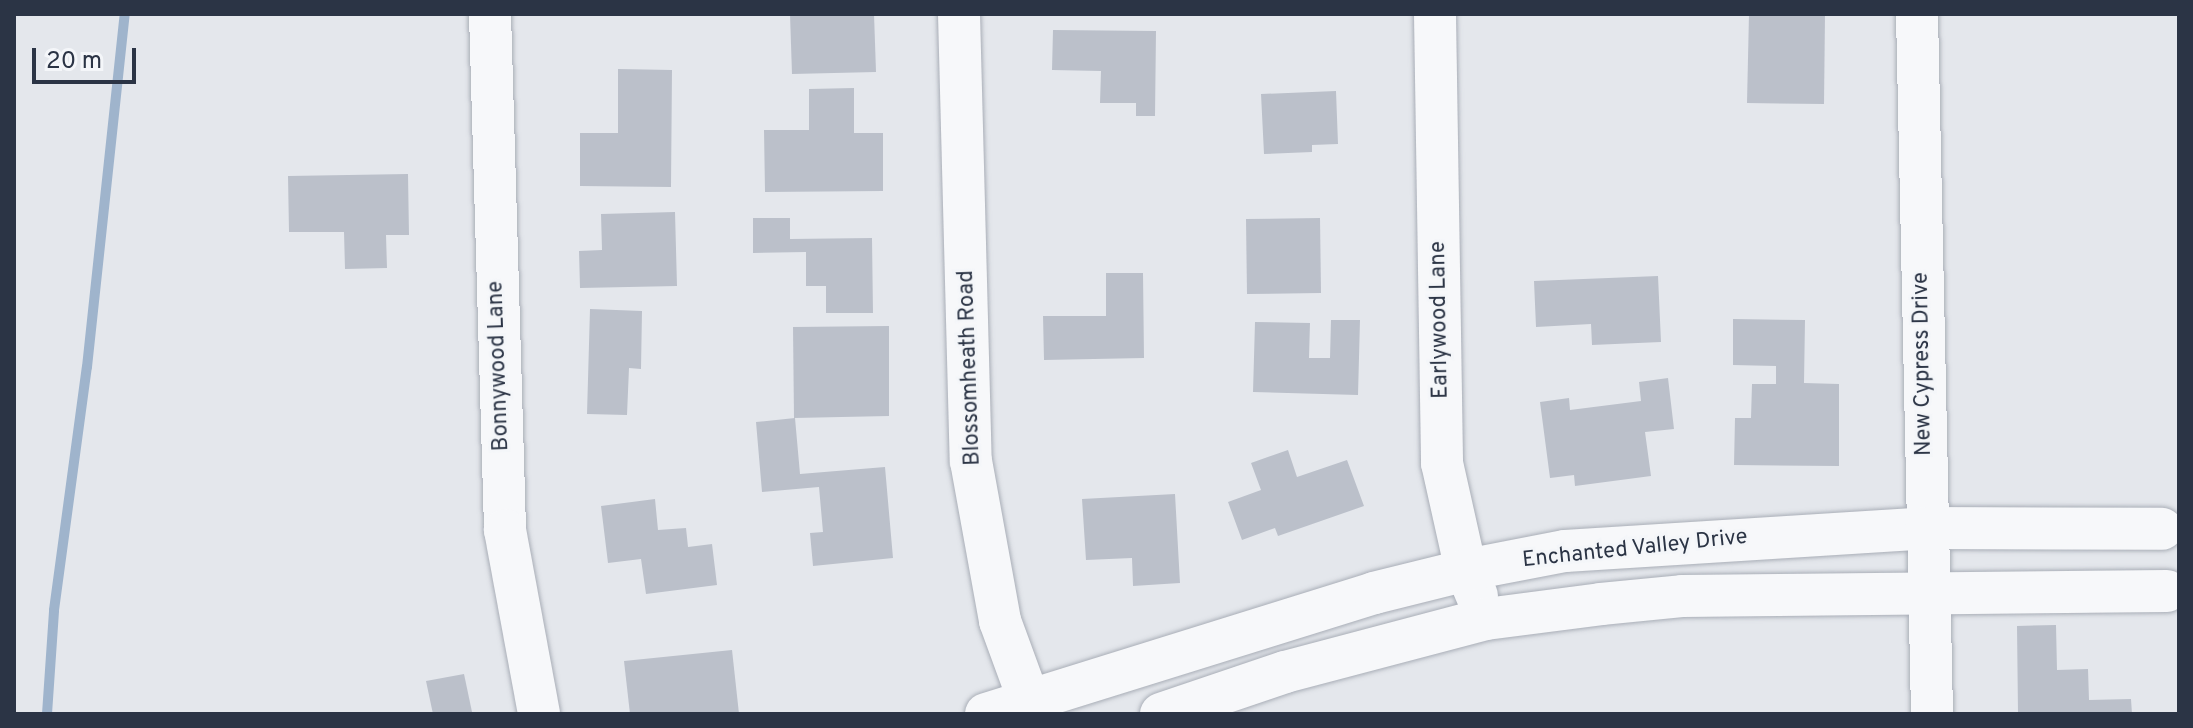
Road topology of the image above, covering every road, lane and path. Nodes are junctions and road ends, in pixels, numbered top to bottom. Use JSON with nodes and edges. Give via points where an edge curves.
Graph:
{"nodes":[{"id":1,"x":490,"y":14,"type":"edge"},
{"id":2,"x":959,"y":14,"type":"edge"},
{"id":3,"x":1435,"y":14,"type":"edge"},
{"id":4,"x":1917,"y":14,"type":"edge"},
{"id":5,"x":1926,"y":528,"type":"junction"},
{"id":6,"x":2162,"y":529,"type":"dead end"},
{"id":7,"x":1466,"y":570,"type":"junction"},
{"id":8,"x":1928,"y":591,"type":"junction"},
{"id":9,"x":2167,"y":591,"type":"dead end"},
{"id":10,"x":1486,"y":619,"type":"junction"},
{"id":11,"x":1032,"y":707,"type":"edge"},
{"id":12,"x":539,"y":714,"type":"edge"},
{"id":13,"x":986,"y":714,"type":"edge"},
{"id":14,"x":1161,"y":714,"type":"edge"},
{"id":15,"x":1932,"y":714,"type":"edge"}],
"edges":[{"from":1,"to":12,"type":"street","name":"Bonnywood Lane","via":[[505,530]]},
{"from":2,"to":11,"type":"street","name":"Blossomheath Road","via":[[971,461],[1000,621]]},
{"from":3,"to":7,"type":"street","name":"Earlywood Lane","via":[[1442,463]]},
{"from":4,"to":5,"type":"street","name":"New Cypress Drive"},
{"from":5,"to":6,"type":"street","name":"Enchanted Valley Drive"},
{"from":5,"to":7,"type":"street","name":"Enchanted Valley Drive","via":[[1565,551]]},
{"from":5,"to":8,"type":"street","name":"New Cypress Drive"},
{"from":7,"to":10,"type":"street","name":"Earlywood Lane"},
{"from":7,"to":11,"type":"street","name":"Enchanted Valley Drive","via":[[1279,620]]},
{"from":8,"to":9,"type":"street"},
{"from":8,"to":10,"type":"street","via":[[1682,596]]},
{"from":8,"to":15,"type":"street","name":"New Cypress Drive"},
{"from":10,"to":14,"type":"street","via":[[1285,672]]},
{"from":11,"to":13,"type":"street","name":"Enchanted Valley Drive"}]}
